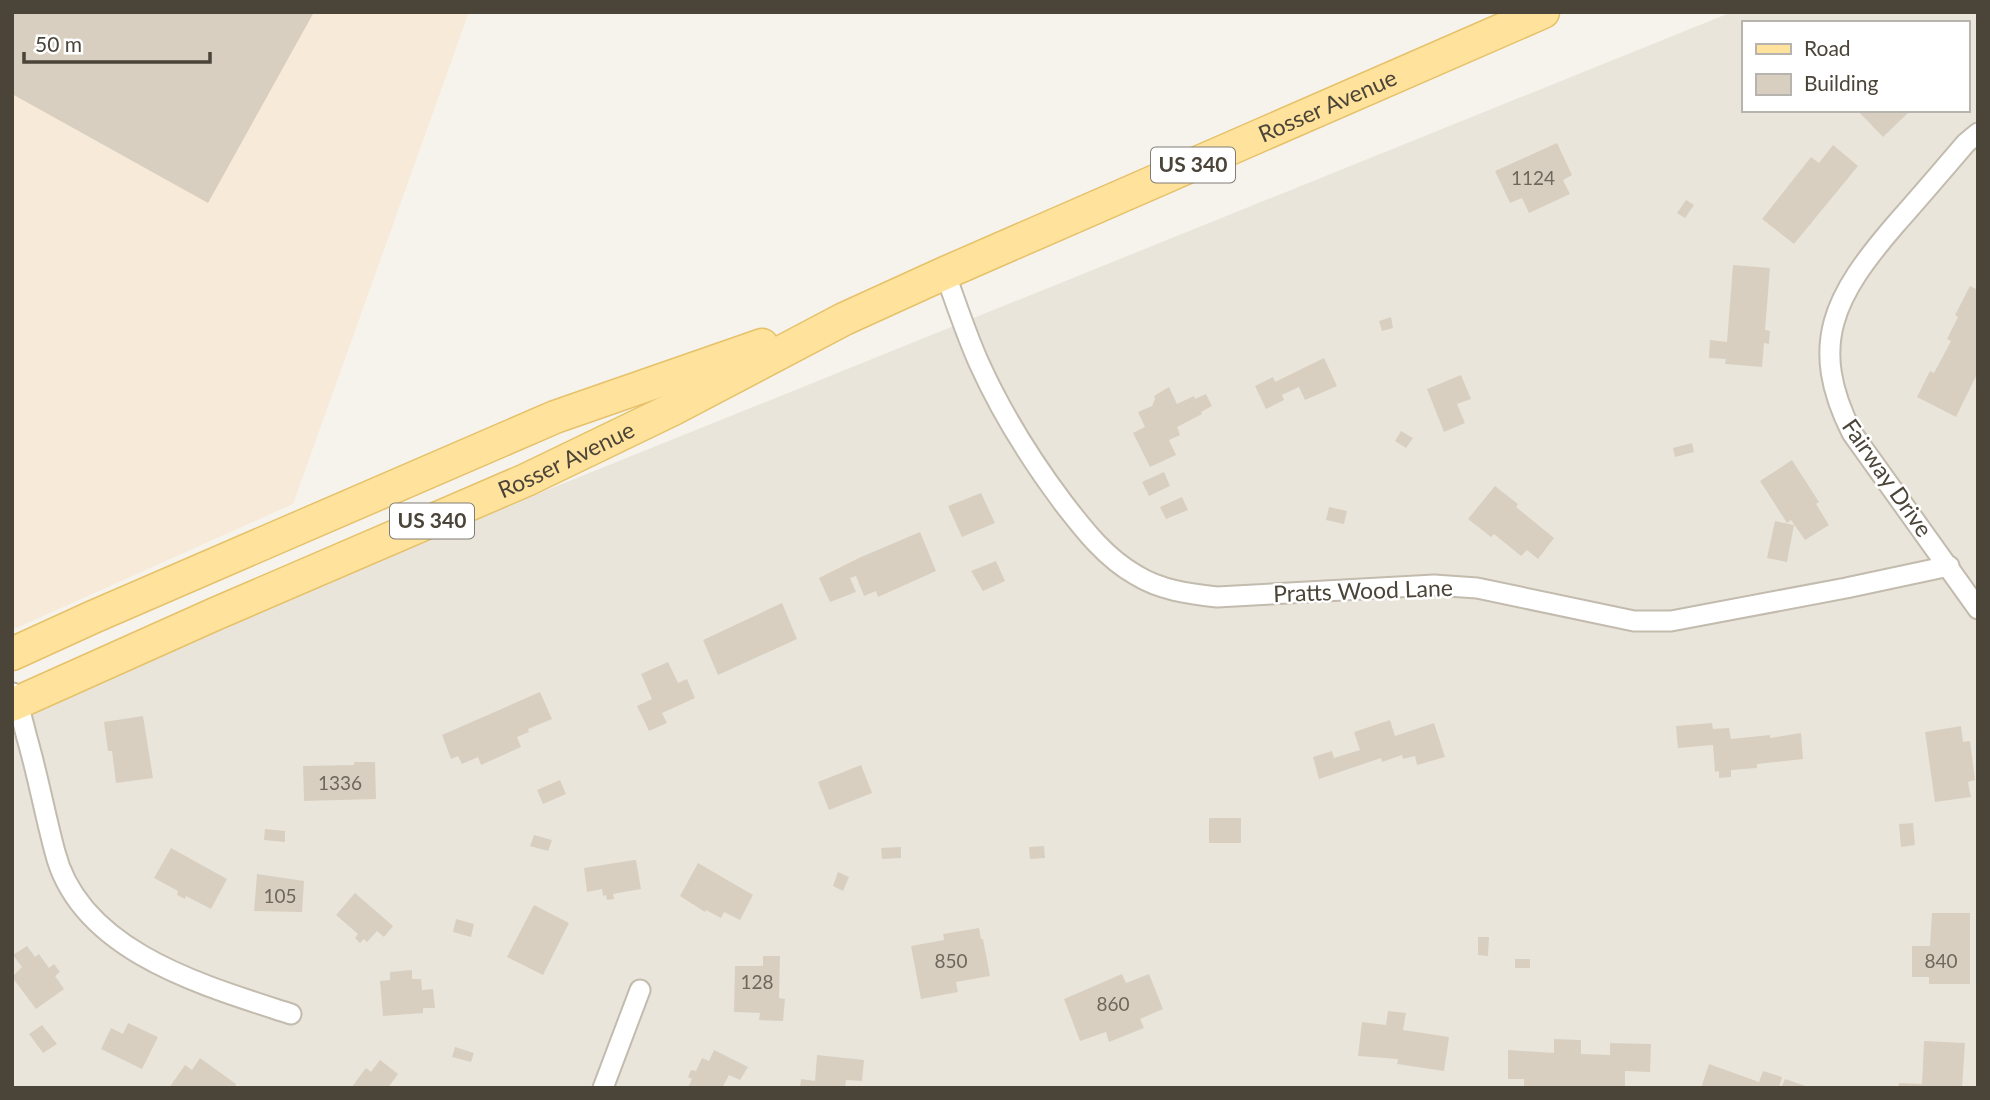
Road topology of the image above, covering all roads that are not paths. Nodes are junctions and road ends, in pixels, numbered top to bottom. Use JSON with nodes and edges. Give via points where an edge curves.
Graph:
{"nodes":[{"id":1,"x":1543,"y":12,"type":"edge"},
{"id":2,"x":1978,"y":133,"type":"edge"},
{"id":3,"x":946,"y":273,"type":"junction"},
{"id":4,"x":844,"y":320,"type":"junction"},
{"id":5,"x":1949,"y":566,"type":"junction"},
{"id":6,"x":1978,"y":609,"type":"edge"},
{"id":7,"x":12,"y":654,"type":"edge"},
{"id":8,"x":14,"y":700,"type":"edge"},
{"id":9,"x":639,"y":990,"type":"dead end"},
{"id":10,"x":291,"y":1014,"type":"dead end"},
{"id":11,"x":603,"y":1088,"type":"edge"}],
"edges":[{"from":1,"to":3,"type":"main road","name":"Rosser Avenue","number":"US 340"},
{"from":2,"to":5,"type":"street","name":"Fairway Drive","via":[[1862,264],[1834,322],[1829,353],[1832,383],[1852,433]]},
{"from":3,"to":4,"type":"main road","name":"Rosser Avenue","number":"US 340"},
{"from":3,"to":5,"type":"street","name":"Pratts Wood Lane","via":[[978,361],[1039,471],[1111,559],[1161,587],[1217,597],[1434,585],[1477,588],[1634,621],[1671,621]]},
{"from":4,"to":7,"type":"main road","name":"Rosser Avenue","number":"US 340","via":[[555,417]]},
{"from":4,"to":8,"type":"main road","name":"Rosser Avenue","number":"US 340","via":[[526,480]]},
{"from":5,"to":6,"type":"street","name":"Fairway Drive"},
{"from":8,"to":10,"type":"street","via":[[56,856],[84,910],[106,932],[181,974]]},
{"from":9,"to":11,"type":"street"}]}
